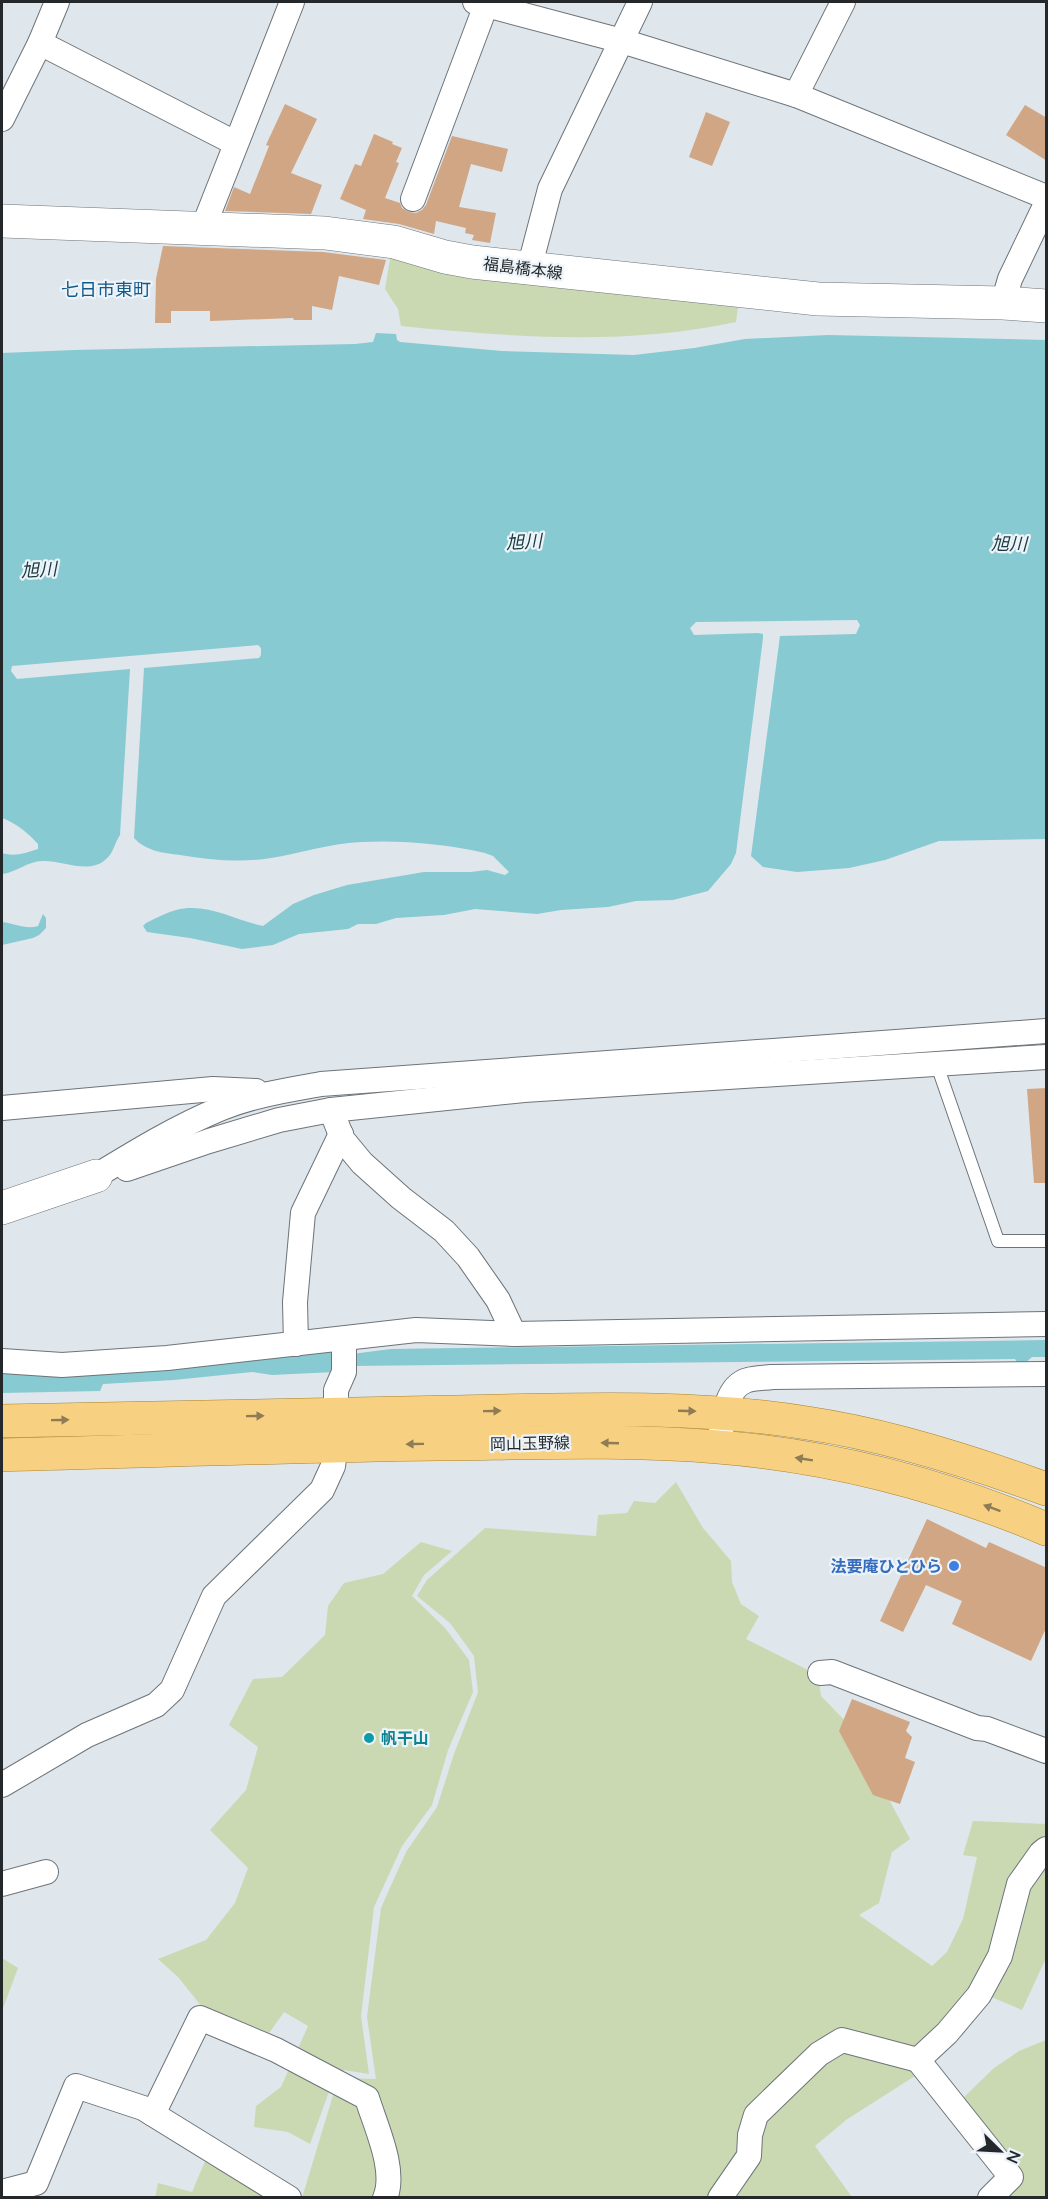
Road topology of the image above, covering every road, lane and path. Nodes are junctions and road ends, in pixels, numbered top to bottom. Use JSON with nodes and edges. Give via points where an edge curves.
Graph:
{"nodes":[{"id":1,"x":57,"y":2,"type":"edge"},
{"id":2,"x":292,"y":2,"type":"edge"},
{"id":3,"x":640,"y":2,"type":"edge"},
{"id":4,"x":843,"y":2,"type":"edge"},
{"id":5,"x":481,"y":3,"type":"edge"},
{"id":6,"x":622,"y":41,"type":"junction"},
{"id":7,"x":40,"y":43,"type":"junction"},
{"id":8,"x":796,"y":95,"type":"junction"},
{"id":9,"x":2,"y":119,"type":"edge"},
{"id":10,"x":236,"y":143,"type":"junction"},
{"id":11,"x":1047,"y":197,"type":"edge"},
{"id":12,"x":413,"y":199,"type":"dead end"},
{"id":13,"x":1047,"y":204,"type":"edge"},
{"id":14,"x":2,"y":221,"type":"edge"},
{"id":15,"x":203,"y":228,"type":"junction"},
{"id":16,"x":529,"y":269,"type":"junction"},
{"id":17,"x":1004,"y":303,"type":"junction"},
{"id":18,"x":1047,"y":306,"type":"edge"},
{"id":19,"x":1047,"y":1031,"type":"edge"},
{"id":20,"x":1047,"y":1057,"type":"edge"},
{"id":21,"x":937,"y":1065,"type":"junction"},
{"id":22,"x":276,"y":1092,"type":"junction"},
{"id":23,"x":2,"y":1108,"type":"edge"},
{"id":24,"x":331,"y":1110,"type":"junction"},
{"id":25,"x":341,"y":1134,"type":"junction"},
{"id":26,"x":96,"y":1176,"type":"junction"},
{"id":27,"x":2,"y":1208,"type":"edge"},
{"id":28,"x":1047,"y":1241,"type":"edge"},
{"id":29,"x":1047,"y":1324,"type":"edge"},
{"id":30,"x":514,"y":1334,"type":"junction"},
{"id":31,"x":296,"y":1344,"type":"junction"},
{"id":32,"x":344,"y":1353,"type":"junction"},
{"id":33,"x":2,"y":1361,"type":"edge"},
{"id":34,"x":1047,"y":1374,"type":"edge"},
{"id":35,"x":723,"y":1413,"type":"junction"},
{"id":36,"x":2,"y":1421,"type":"edge"},
{"id":37,"x":336,"y":1429,"type":"junction"},
{"id":38,"x":719,"y":1447,"type":"junction"},
{"id":39,"x":2,"y":1455,"type":"edge"},
{"id":40,"x":1047,"y":1490,"type":"edge"},
{"id":41,"x":1047,"y":1529,"type":"edge"},
{"id":42,"x":820,"y":1672,"type":"dead end"},
{"id":43,"x":1047,"y":1751,"type":"edge"},
{"id":44,"x":2,"y":1785,"type":"edge"},
{"id":45,"x":1047,"y":1849,"type":"edge"},
{"id":46,"x":46,"y":1872,"type":"dead end"},
{"id":47,"x":2,"y":1884,"type":"edge"},
{"id":48,"x":918,"y":2060,"type":"junction"},
{"id":49,"x":153,"y":2114,"type":"junction"},
{"id":50,"x":2,"y":2192,"type":"edge"},
{"id":51,"x":289,"y":2198,"type":"edge"},
{"id":52,"x":385,"y":2198,"type":"edge"},
{"id":53,"x":720,"y":2198,"type":"edge"},
{"id":54,"x":990,"y":2198,"type":"edge"}],
"edges":[{"from":1,"to":7,"type":"street"},
{"from":2,"to":10,"type":"street"},
{"from":3,"to":6,"type":"street"},
{"from":4,"to":8,"type":"street"},
{"from":5,"to":6,"type":"street"},
{"from":5,"to":12,"type":"street"},
{"from":6,"to":8,"type":"street"},
{"from":6,"to":16,"type":"street","via":[[550,189]]},
{"from":7,"to":9,"type":"street"},
{"from":7,"to":10,"type":"street"},
{"from":8,"to":11,"type":"street"},
{"from":10,"to":15,"type":"street"},
{"from":13,"to":17,"type":"street","via":[[1010,279]]},
{"from":14,"to":15,"type":"main road","name":"福島橋本線"},
{"from":15,"to":16,"type":"main road","name":"福島橋本線","via":[[325,233],[398,243],[454,259]]},
{"from":16,"to":17,"type":"main road","name":"福島橋本線","via":[[818,299]]},
{"from":17,"to":18,"type":"main road","name":"福島橋本線"},
{"from":19,"to":22,"type":"street","via":[[374,1079]]},
{"from":20,"to":21,"type":"street"},
{"from":21,"to":24,"type":"street","via":[[524,1090]]},
{"from":21,"to":28,"type":"lane","via":[[998,1241]]},
{"from":22,"to":23,"type":"street","via":[[213,1089]]},
{"from":22,"to":26,"type":"street","via":[[225,1107],[172,1130]]},
{"from":24,"to":25,"type":"street"},
{"from":24,"to":26,"type":"street","via":[[279,1120]]},
{"from":25,"to":30,"type":"street","via":[[362,1163],[444,1231],[468,1257],[498,1300]]},
{"from":25,"to":31,"type":"street","via":[[303,1213],[295,1302]]},
{"from":26,"to":27,"type":"main road"},
{"from":29,"to":30,"type":"street"},
{"from":30,"to":32,"type":"street","via":[[416,1330]]},
{"from":31,"to":32,"type":"street"},
{"from":31,"to":33,"type":"street","via":[[62,1365]]},
{"from":32,"to":37,"type":"street","via":[[336,1390]]},
{"from":34,"to":35,"type":"street","via":[[745,1380],[733,1391]]},
{"from":37,"to":35,"type":"main road","name":"岡山玉野線","one_way":true,"via":[[620,1409]]},
{"from":35,"to":38,"type":"street"},
{"from":35,"to":40,"type":"main road","name":"岡山玉野線","via":[[807,1423],[876,1437]]},
{"from":36,"to":37,"type":"main road","name":"岡山玉野線","one_way":true},
{"from":38,"to":37,"type":"main road","name":"岡山玉野線","one_way":true},
{"from":37,"to":39,"type":"main road","name":"岡山玉野線"},
{"from":37,"to":44,"type":"street","via":[[333,1466],[322,1490],[214,1596],[172,1690],[156,1705],[87,1735]]},
{"from":41,"to":38,"type":"main road","name":"岡山玉野線","one_way":true,"via":[[950,1493],[868,1470]]},
{"from":42,"to":43,"type":"street","via":[[832,1672]]},
{"from":45,"to":48,"type":"street","via":[[1019,1884],[1000,1956],[979,1995]]},
{"from":46,"to":47,"type":"street"},
{"from":48,"to":53,"type":"street","via":[[842,2040],[819,2054],[756,2115],[750,2135],[750,2156]]},
{"from":48,"to":54,"type":"street","via":[[1011,2177]]},
{"from":49,"to":50,"type":"street","via":[[76,2086],[36,2182]]},
{"from":49,"to":51,"type":"street"},
{"from":49,"to":52,"type":"street","via":[[200,2018],[276,2050],[367,2098],[388,2163]]}]}
